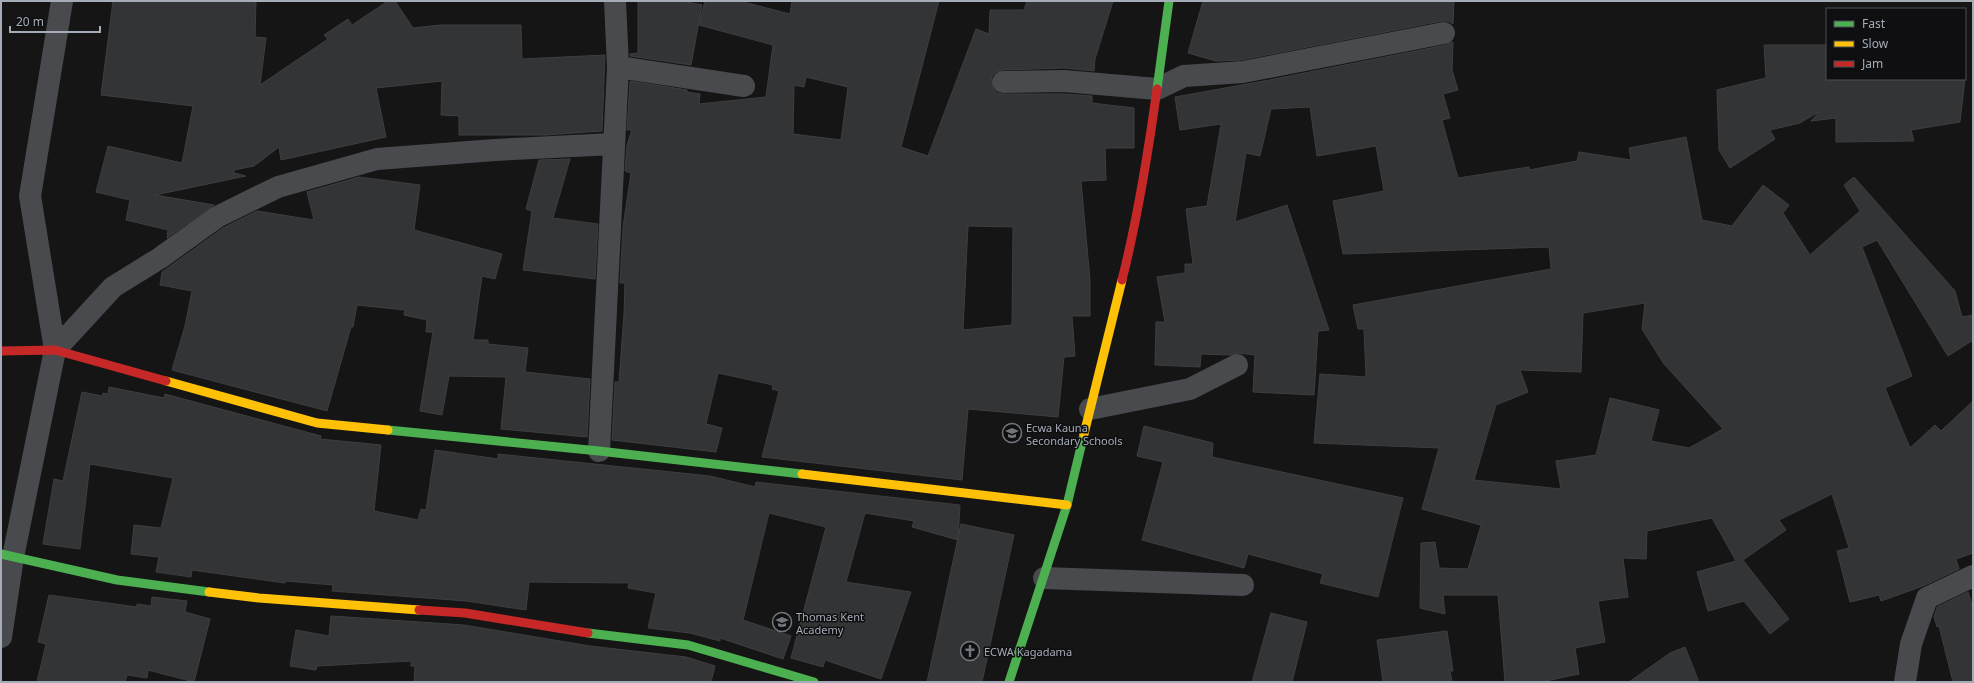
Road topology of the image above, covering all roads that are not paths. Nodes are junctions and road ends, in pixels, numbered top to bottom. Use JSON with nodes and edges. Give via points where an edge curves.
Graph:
{"nodes":[{"id":1,"x":62,"y":1,"type":"edge"},
{"id":2,"x":615,"y":1,"type":"edge"},
{"id":3,"x":1169,"y":1,"type":"edge"},
{"id":4,"x":1444,"y":33,"type":"dead end"},
{"id":5,"x":618,"y":67,"type":"junction"},
{"id":6,"x":1003,"y":82,"type":"dead end"},
{"id":7,"x":744,"y":86,"type":"dead end"},
{"id":8,"x":1157,"y":89,"type":"junction"},
{"id":9,"x":613,"y":144,"type":"junction"},
{"id":10,"x":55,"y":350,"type":"junction"},
{"id":11,"x":1,"y":351,"type":"edge"},
{"id":12,"x":1238,"y":365,"type":"dead end"},
{"id":13,"x":1090,"y":409,"type":"junction"},
{"id":14,"x":599,"y":451,"type":"junction"},
{"id":15,"x":1067,"y":504,"type":"junction"},
{"id":16,"x":7,"y":556,"type":"edge"},
{"id":17,"x":1973,"y":576,"type":"edge"},
{"id":18,"x":1044,"y":578,"type":"junction"},
{"id":19,"x":1243,"y":585,"type":"dead end"},
{"id":20,"x":1,"y":637,"type":"edge"},
{"id":21,"x":814,"y":682,"type":"edge"},
{"id":22,"x":1009,"y":682,"type":"edge"},
{"id":23,"x":1905,"y":682,"type":"edge"}],
"edges":[{"from":1,"to":10,"type":"street","via":[[30,196]]},
{"from":2,"to":5,"type":"street"},
{"from":3,"to":8,"type":"street"},
{"from":4,"to":8,"type":"street","via":[[1243,72],[1184,76]]},
{"from":5,"to":7,"type":"street"},
{"from":5,"to":9,"type":"street"},
{"from":6,"to":8,"type":"street","via":[[1064,81]]},
{"from":8,"to":13,"type":"street","via":[[1135,227]]},
{"from":9,"to":10,"type":"street","via":[[377,159],[278,187],[217,217],[160,258],[113,287]]},
{"from":9,"to":14,"type":"street"},
{"from":10,"to":11,"type":"street"},
{"from":10,"to":14,"type":"street","via":[[317,423]]},
{"from":10,"to":16,"type":"street"},
{"from":12,"to":13,"type":"street","via":[[1190,389]]},
{"from":13,"to":15,"type":"street"},
{"from":14,"to":15,"type":"street"},
{"from":15,"to":18,"type":"street"},
{"from":16,"to":20,"type":"street"},
{"from":16,"to":21,"type":"street","via":[[117,580],[259,598],[465,613],[592,634],[688,645]]},
{"from":17,"to":23,"type":"street","via":[[1927,598],[1912,644]]},
{"from":18,"to":19,"type":"street"},
{"from":18,"to":22,"type":"street"}]}
